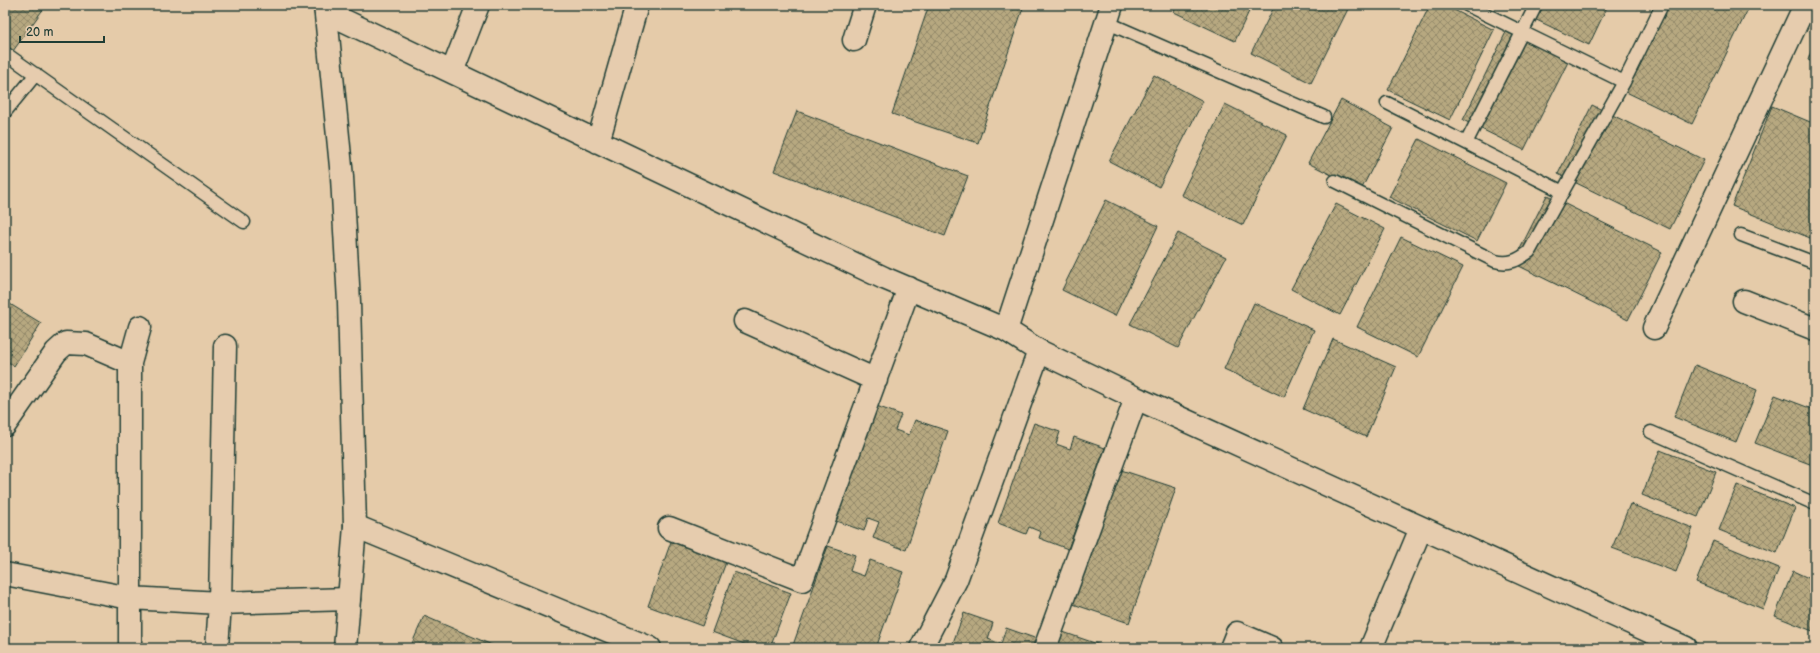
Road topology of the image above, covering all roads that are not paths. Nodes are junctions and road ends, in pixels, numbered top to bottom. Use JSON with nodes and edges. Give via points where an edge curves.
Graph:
{"nodes":[{"id":1,"x":478,"y":5,"type":"edge"},
{"id":2,"x":637,"y":5,"type":"edge"},
{"id":3,"x":865,"y":5,"type":"edge"},
{"id":4,"x":1467,"y":5,"type":"edge"},
{"id":5,"x":1536,"y":5,"type":"edge"},
{"id":6,"x":1662,"y":5,"type":"edge"},
{"id":7,"x":1805,"y":5,"type":"edge"},
{"id":8,"x":326,"y":9,"type":"edge"},
{"id":9,"x":1110,"y":14,"type":"edge"},
{"id":10,"x":1522,"y":32,"type":"junction"},
{"id":11,"x":854,"y":40,"type":"dead end"},
{"id":12,"x":5,"y":53,"type":"edge"},
{"id":13,"x":452,"y":72,"type":"junction"},
{"id":14,"x":36,"y":74,"type":"junction"},
{"id":15,"x":1624,"y":82,"type":"junction"},
{"id":16,"x":1387,"y":103,"type":"dead end"},
{"id":17,"x":5,"y":112,"type":"edge"},
{"id":18,"x":1324,"y":117,"type":"dead end"},
{"id":19,"x":598,"y":142,"type":"junction"},
{"id":20,"x":1466,"y":143,"type":"junction"},
{"id":21,"x":1335,"y":181,"type":"dead end"},
{"id":22,"x":1563,"y":192,"type":"junction"},
{"id":23,"x":244,"y":222,"type":"dead end"},
{"id":24,"x":1741,"y":235,"type":"dead end"},
{"id":25,"x":1815,"y":263,"type":"edge"},
{"id":26,"x":909,"y":288,"type":"junction"},
{"id":27,"x":1744,"y":301,"type":"dead end"},
{"id":28,"x":745,"y":321,"type":"dead end"},
{"id":29,"x":140,"y":327,"type":"dead end"},
{"id":30,"x":1654,"y":328,"type":"dead end"},
{"id":31,"x":1815,"y":329,"type":"edge"},
{"id":32,"x":1006,"y":330,"type":"junction"},
{"id":33,"x":225,"y":346,"type":"dead end"},
{"id":34,"x":1039,"y":351,"type":"junction"},
{"id":35,"x":130,"y":363,"type":"junction"},
{"id":36,"x":876,"y":380,"type":"junction"},
{"id":37,"x":1136,"y":398,"type":"junction"},
{"id":38,"x":5,"y":425,"type":"edge"},
{"id":39,"x":1651,"y":432,"type":"dead end"},
{"id":40,"x":1815,"y":504,"type":"edge"},
{"id":41,"x":355,"y":526,"type":"junction"},
{"id":42,"x":669,"y":528,"type":"dead end"},
{"id":43,"x":1420,"y":528,"type":"junction"},
{"id":44,"x":5,"y":574,"type":"edge"},
{"id":45,"x":130,"y":598,"type":"junction"},
{"id":46,"x":349,"y":599,"type":"junction"},
{"id":47,"x":220,"y":603,"type":"junction"},
{"id":48,"x":130,"y":648,"type":"edge"},
{"id":49,"x":217,"y":648,"type":"edge"},
{"id":50,"x":345,"y":648,"type":"edge"},
{"id":51,"x":650,"y":648,"type":"edge"},
{"id":52,"x":921,"y":648,"type":"edge"},
{"id":53,"x":1045,"y":648,"type":"edge"},
{"id":54,"x":1231,"y":648,"type":"edge"},
{"id":55,"x":1272,"y":648,"type":"edge"},
{"id":56,"x":1371,"y":648,"type":"edge"},
{"id":57,"x":1686,"y":648,"type":"edge"}],
"edges":[{"from":1,"to":13,"type":"street"},
{"from":2,"to":19,"type":"street"},
{"from":3,"to":11,"type":"street"},
{"from":4,"to":10,"type":"lane"},
{"from":5,"to":10,"type":"lane"},
{"from":6,"to":15,"type":"lane"},
{"from":7,"to":30,"type":"street"},
{"from":8,"to":13,"type":"street"},
{"from":8,"to":41,"type":"street","via":[[344,207]]},
{"from":9,"to":18,"type":"lane"},
{"from":9,"to":32,"type":"street"},
{"from":10,"to":15,"type":"lane"},
{"from":10,"to":20,"type":"lane"},
{"from":12,"to":14,"type":"lane"},
{"from":13,"to":19,"type":"street"},
{"from":14,"to":17,"type":"lane"},
{"from":14,"to":23,"type":"lane"},
{"from":15,"to":22,"type":"lane"},
{"from":16,"to":20,"type":"lane"},
{"from":19,"to":26,"type":"street"},
{"from":20,"to":22,"type":"lane"},
{"from":21,"to":22,"type":"lane","via":[[1495,261],[1504,263],[1516,261],[1529,252]]},
{"from":24,"to":25,"type":"lane"},
{"from":26,"to":32,"type":"street"},
{"from":26,"to":36,"type":"street"},
{"from":27,"to":31,"type":"street"},
{"from":28,"to":36,"type":"street"},
{"from":29,"to":35,"type":"street"},
{"from":32,"to":34,"type":"street"},
{"from":33,"to":47,"type":"street"},
{"from":34,"to":37,"type":"street"},
{"from":34,"to":52,"type":"street","via":[[956,580]]},
{"from":35,"to":38,"type":"street","via":[[86,344],[66,343],[56,352]]},
{"from":35,"to":45,"type":"street"},
{"from":36,"to":42,"type":"street","via":[[802,580]]},
{"from":37,"to":43,"type":"street"},
{"from":37,"to":53,"type":"street"},
{"from":39,"to":40,"type":"lane"},
{"from":41,"to":46,"type":"street"},
{"from":41,"to":51,"type":"street"},
{"from":43,"to":56,"type":"street"},
{"from":43,"to":57,"type":"street"},
{"from":44,"to":45,"type":"street"},
{"from":45,"to":47,"type":"street"},
{"from":45,"to":48,"type":"street"},
{"from":46,"to":47,"type":"street"},
{"from":46,"to":50,"type":"street"},
{"from":47,"to":49,"type":"street"},
{"from":54,"to":55,"type":"street","via":[[1237,633]]}]}
